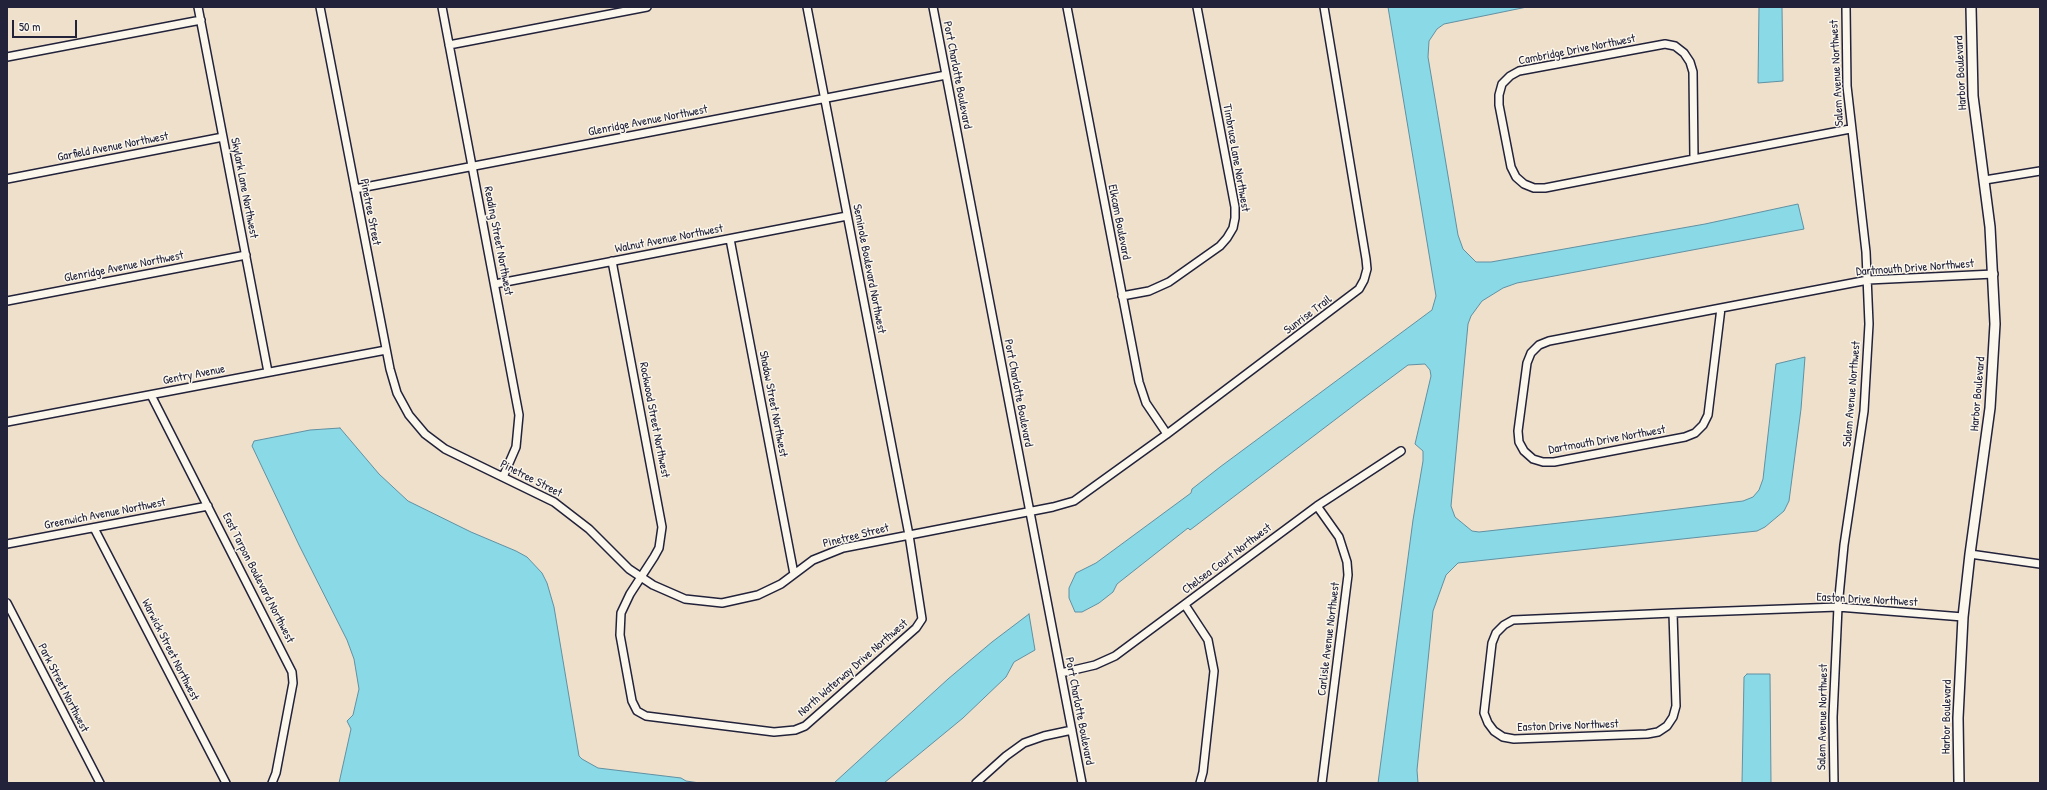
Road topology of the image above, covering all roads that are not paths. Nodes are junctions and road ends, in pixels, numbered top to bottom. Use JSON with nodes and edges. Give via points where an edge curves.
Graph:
{"nodes":[{"id":1,"x":198,"y":7,"type":"edge"},
{"id":2,"x":320,"y":7,"type":"edge"},
{"id":3,"x":442,"y":7,"type":"edge"},
{"id":4,"x":647,"y":7,"type":"edge"},
{"id":5,"x":807,"y":7,"type":"edge"},
{"id":6,"x":933,"y":7,"type":"edge"},
{"id":7,"x":1067,"y":7,"type":"edge"},
{"id":8,"x":1197,"y":7,"type":"edge"},
{"id":9,"x":1324,"y":7,"type":"edge"},
{"id":10,"x":1846,"y":7,"type":"edge"},
{"id":11,"x":1971,"y":7,"type":"edge"},
{"id":12,"x":201,"y":20,"type":"junction"},
{"id":13,"x":449,"y":45,"type":"junction"},
{"id":14,"x":7,"y":57,"type":"edge"},
{"id":15,"x":946,"y":75,"type":"junction"},
{"id":16,"x":825,"y":99,"type":"junction"},
{"id":17,"x":1850,"y":129,"type":"junction"},
{"id":18,"x":223,"y":137,"type":"junction"},
{"id":19,"x":1694,"y":159,"type":"junction"},
{"id":20,"x":472,"y":167,"type":"junction"},
{"id":21,"x":2040,"y":171,"type":"edge"},
{"id":22,"x":7,"y":179,"type":"edge"},
{"id":23,"x":1985,"y":180,"type":"junction"},
{"id":24,"x":355,"y":189,"type":"junction"},
{"id":25,"x":847,"y":216,"type":"junction"},
{"id":26,"x":730,"y":239,"type":"junction"},
{"id":27,"x":246,"y":255,"type":"junction"},
{"id":28,"x":612,"y":261,"type":"junction"},
{"id":29,"x":1994,"y":274,"type":"junction"},
{"id":30,"x":1868,"y":280,"type":"junction"},
{"id":31,"x":495,"y":284,"type":"junction"},
{"id":32,"x":1122,"y":296,"type":"junction"},
{"id":33,"x":7,"y":301,"type":"edge"},
{"id":34,"x":1721,"y":308,"type":"junction"},
{"id":35,"x":386,"y":350,"type":"junction"},
{"id":36,"x":268,"y":372,"type":"junction"},
{"id":37,"x":151,"y":395,"type":"junction"},
{"id":38,"x":7,"y":422,"type":"edge"},
{"id":39,"x":1167,"y":434,"type":"junction"},
{"id":40,"x":1401,"y":451,"type":"dead end"},
{"id":41,"x":503,"y":476,"type":"junction"},
{"id":42,"x":208,"y":506,"type":"junction"},
{"id":43,"x":1317,"y":506,"type":"junction"},
{"id":44,"x":1030,"y":512,"type":"junction"},
{"id":45,"x":94,"y":528,"type":"junction"},
{"id":46,"x":909,"y":535,"type":"junction"},
{"id":47,"x":7,"y":544,"type":"edge"},
{"id":48,"x":1970,"y":554,"type":"junction"},
{"id":49,"x":2040,"y":564,"type":"edge"},
{"id":50,"x":794,"y":574,"type":"junction"},
{"id":51,"x":641,"y":578,"type":"junction"},
{"id":52,"x":7,"y":603,"type":"edge"},
{"id":53,"x":1185,"y":605,"type":"junction"},
{"id":54,"x":1838,"y":607,"type":"junction"},
{"id":55,"x":1673,"y":613,"type":"junction"},
{"id":56,"x":1963,"y":618,"type":"junction"},
{"id":57,"x":1061,"y":673,"type":"junction"},
{"id":58,"x":1072,"y":730,"type":"junction"},
{"id":59,"x":100,"y":783,"type":"edge"},
{"id":60,"x":226,"y":783,"type":"edge"},
{"id":61,"x":272,"y":783,"type":"edge"},
{"id":62,"x":976,"y":783,"type":"edge"},
{"id":63,"x":1082,"y":783,"type":"edge"},
{"id":64,"x":1200,"y":783,"type":"edge"},
{"id":65,"x":1322,"y":783,"type":"edge"},
{"id":66,"x":1834,"y":783,"type":"edge"},
{"id":67,"x":1959,"y":783,"type":"edge"}],
"edges":[{"from":1,"to":12,"type":"street","name":"Skylark Lane Northwest"},
{"from":2,"to":24,"type":"street","name":"Pinetree Street"},
{"from":3,"to":13,"type":"street","name":"Reading Street Northwest"},
{"from":4,"to":13,"type":"street"},
{"from":5,"to":16,"type":"street","name":"Seminole Boulevard Northwest"},
{"from":6,"to":15,"type":"street","name":"Port Charlotte Boulevard"},
{"from":7,"to":32,"type":"street","name":"Elkcam Boulevard"},
{"from":8,"to":32,"type":"street","name":"Timbruce Lane Northwest","via":[[1236,218],[1233,228],[1220,246],[1169,282],[1149,291]]},
{"from":9,"to":39,"type":"street","name":"Sunrise Trail","via":[[1366,258],[1364,280],[1351,297]]},
{"from":10,"to":17,"type":"street","name":"Salem Avenue Northwest"},
{"from":11,"to":23,"type":"street","name":"Harbor Boulevard","via":[[1973,96]]},
{"from":12,"to":14,"type":"street"},
{"from":12,"to":18,"type":"street","name":"Skylark Lane Northwest"},
{"from":13,"to":20,"type":"street","name":"Reading Street Northwest"},
{"from":15,"to":16,"type":"street","name":"Glenridge Avenue Northwest"},
{"from":15,"to":44,"type":"street","name":"Port Charlotte Boulevard"},
{"from":16,"to":20,"type":"street","name":"Glenridge Avenue Northwest"},
{"from":16,"to":25,"type":"street","name":"Seminole Boulevard Northwest"},
{"from":17,"to":19,"type":"street","name":"Cambridge Drive Northwest"},
{"from":17,"to":30,"type":"street","name":"Salem Avenue Northwest","via":[[1864,223]]},
{"from":18,"to":22,"type":"street","name":"Garfield Avenue Northwest"},
{"from":18,"to":27,"type":"street","name":"Skylark Lane Northwest"},
{"from":19,"to":19,"type":"street","name":"Cambridge Drive Northwest","via":[[1693,72],[1684,53],[1675,46],[1665,44],[1520,71],[1502,84],[1499,105],[1511,167],[1516,177],[1534,188]]},
{"from":20,"to":24,"type":"street","name":"Glenridge Avenue Northwest"},
{"from":20,"to":31,"type":"street","name":"Reading Street Northwest"},
{"from":21,"to":23,"type":"street"},
{"from":23,"to":29,"type":"street","name":"Harbor Boulevard"},
{"from":24,"to":35,"type":"street","name":"Pinetree Street"},
{"from":25,"to":26,"type":"street","name":"Walnut Avenue Northwest"},
{"from":25,"to":46,"type":"street","name":"Seminole Boulevard Northwest"},
{"from":26,"to":28,"type":"street","name":"Walnut Avenue Northwest"},
{"from":26,"to":50,"type":"street","name":"Shadow Street Northwest"},
{"from":27,"to":33,"type":"street","name":"Glenridge Avenue Northwest"},
{"from":27,"to":36,"type":"street","name":"Skylark Lane Northwest"},
{"from":28,"to":31,"type":"street","name":"Walnut Avenue Northwest"},
{"from":28,"to":51,"type":"street","name":"Rockwood Street Northwest","via":[[662,527],[659,548]]},
{"from":29,"to":30,"type":"street","name":"Dartmouth Drive Northwest"},
{"from":29,"to":48,"type":"street","name":"Harbor Boulevard","via":[[1995,324],[1990,408]]},
{"from":30,"to":34,"type":"street","name":"Dartmouth Drive Northwest"},
{"from":30,"to":54,"type":"street","name":"Salem Avenue Northwest","via":[[1868,368]]},
{"from":31,"to":41,"type":"street","name":"Reading Street Northwest","via":[[519,415],[516,447]]},
{"from":32,"to":39,"type":"street","name":"Elkcam Boulevard","via":[[1142,392],[1151,412]]},
{"from":34,"to":34,"type":"street","name":"Dartmouth Drive Northwest","via":[[1549,341],[1539,346],[1531,353],[1527,363],[1518,431],[1519,442],[1524,451],[1532,458],[1554,462],[1695,433],[1708,415]]},
{"from":35,"to":36,"type":"street","name":"Gentry Avenue"},
{"from":35,"to":41,"type":"street","name":"Pinetree Street","via":[[397,393],[417,425],[445,449]]},
{"from":36,"to":37,"type":"street","name":"Gentry Avenue"},
{"from":37,"to":38,"type":"street","name":"Gentry Avenue"},
{"from":37,"to":42,"type":"street","name":"East Tarpon Boulevard Northwest"},
{"from":39,"to":44,"type":"street","name":"Sunrise Trail","via":[[1084,495],[1064,505]]},
{"from":40,"to":43,"type":"street","name":"Chelsea Court Northwest"},
{"from":41,"to":51,"type":"street","name":"Pinetree Street","via":[[545,496],[572,514],[613,555]]},
{"from":42,"to":45,"type":"street","name":"Greenwich Avenue Northwest"},
{"from":42,"to":61,"type":"street","name":"East Tarpon Boulevard Northwest","via":[[292,672],[293,683]]},
{"from":43,"to":53,"type":"street","name":"Chelsea Court Northwest"},
{"from":43,"to":65,"type":"street","name":"Carlisle Avenue Northwest","via":[[1339,537],[1347,562],[1348,575]]},
{"from":44,"to":46,"type":"street","name":"Pinetree Street"},
{"from":44,"to":57,"type":"street","name":"Port Charlotte Boulevard"},
{"from":45,"to":47,"type":"street","name":"Greenwich Avenue Northwest"},
{"from":45,"to":60,"type":"street","name":"Warwick Street Northwest"},
{"from":46,"to":50,"type":"street","name":"Pinetree Street","via":[[832,551],[813,560]]},
{"from":46,"to":51,"type":"street","name":"North Waterway Drive Northwest","via":[[922,619],[916,628],[805,726],[784,732],[646,716],[637,711],[632,701],[620,624],[625,603]]},
{"from":48,"to":49,"type":"street"},
{"from":48,"to":56,"type":"street","name":"Harbor Boulevard"},
{"from":50,"to":51,"type":"street","name":"Pinetree Street","via":[[781,584],[758,595],[722,603],[685,599]]},
{"from":52,"to":59,"type":"street","name":"Park Street Northwest"},
{"from":53,"to":57,"type":"street","name":"Chelsea Court Northwest","via":[[1115,656],[1095,666]]},
{"from":53,"to":64,"type":"street","via":[[1208,640],[1214,671]]},
{"from":54,"to":55,"type":"street","name":"Easton Drive Northwest"},
{"from":54,"to":56,"type":"street","name":"Easton Drive Northwest"},
{"from":54,"to":66,"type":"street","name":"Salem Avenue Northwest","via":[[1833,717]]},
{"from":55,"to":55,"type":"street","name":"Easton Drive Northwest","via":[[1676,706],[1670,721],[1658,732],[1514,739],[1494,731],[1488,723],[1484,713],[1492,644],[1496,633],[1504,625],[1513,620]]},
{"from":56,"to":67,"type":"street","name":"Harbor Boulevard","via":[[1958,718]]},
{"from":57,"to":58,"type":"street","name":"Port Charlotte Boulevard"},
{"from":58,"to":62,"type":"street","via":[[1024,743]]},
{"from":58,"to":63,"type":"street","name":"Port Charlotte Boulevard"}]}
